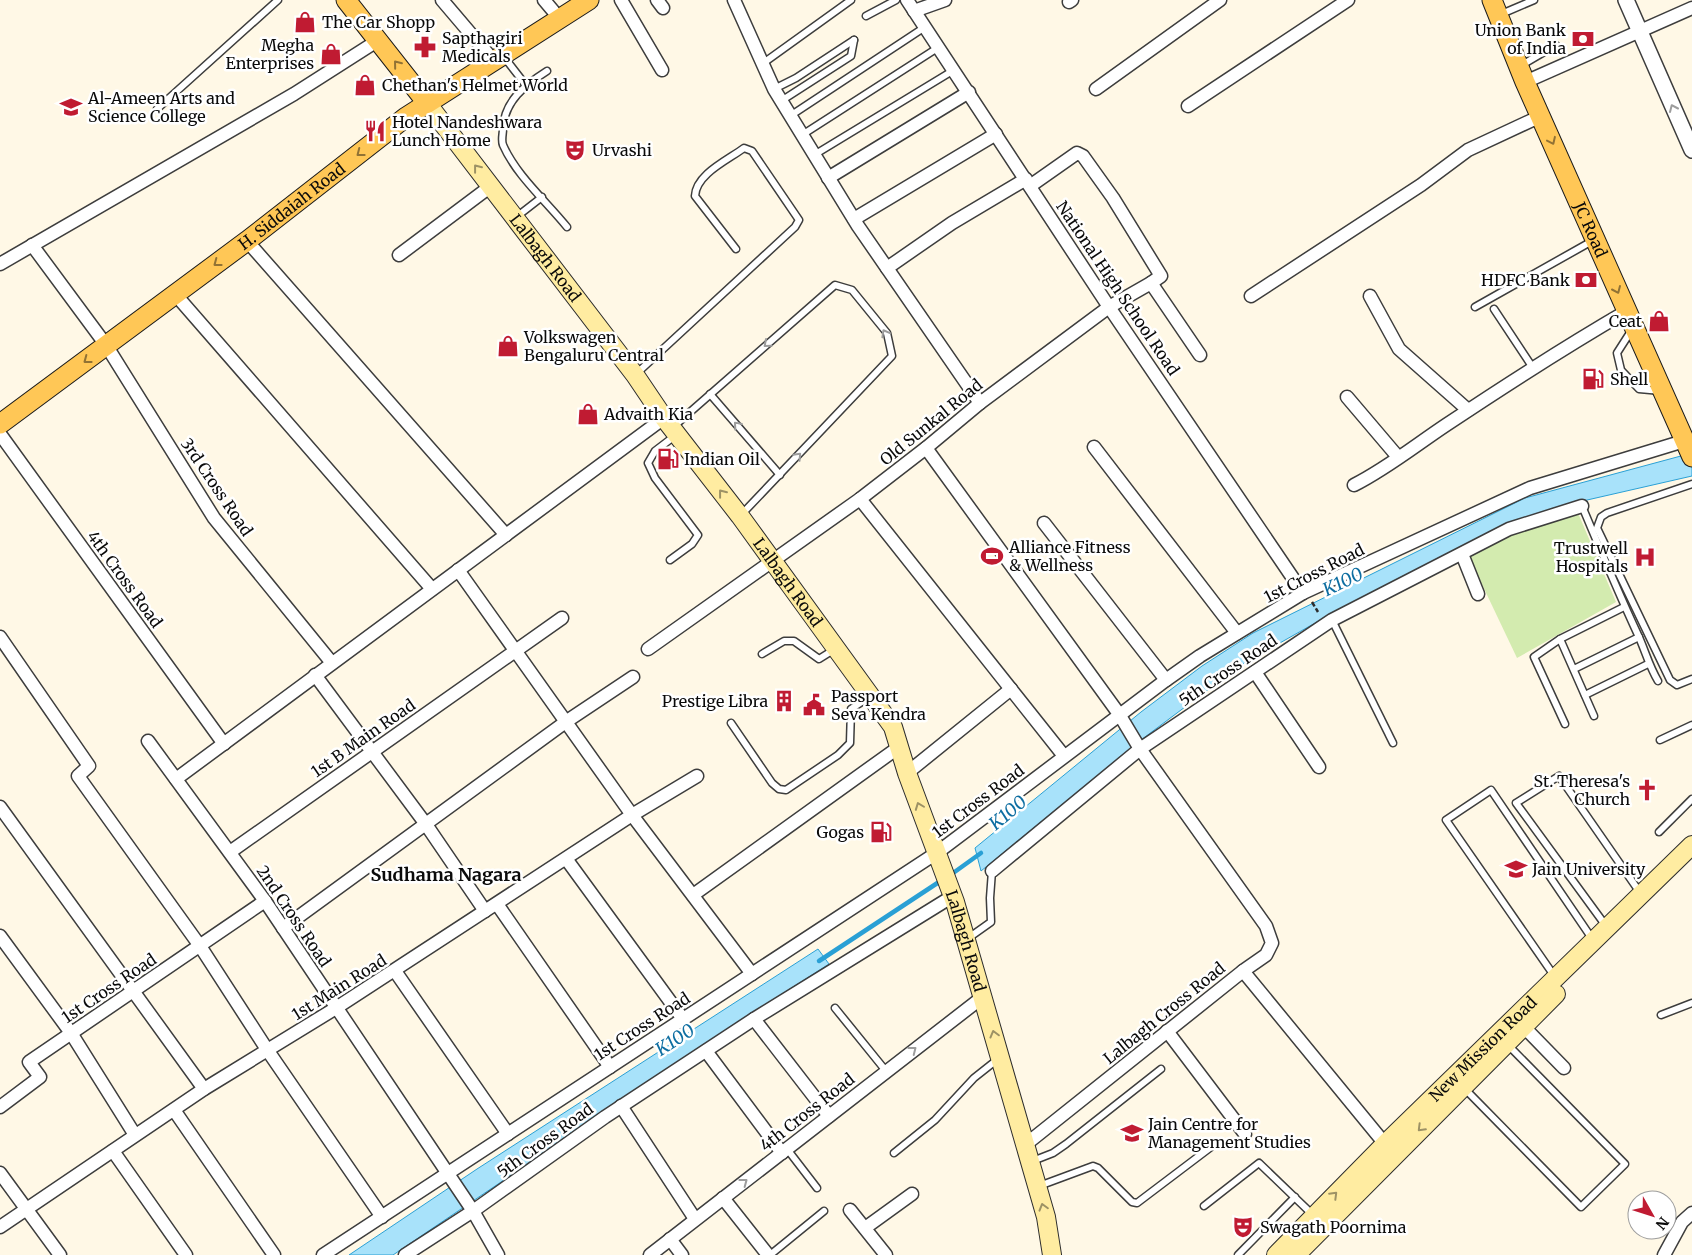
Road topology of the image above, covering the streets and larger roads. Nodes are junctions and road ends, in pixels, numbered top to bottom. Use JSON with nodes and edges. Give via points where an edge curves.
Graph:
{"nodes":[{"id":1,"x":346,"y":0,"type":"edge"},
{"id":2,"x":442,"y":0,"type":"edge"},
{"id":3,"x":544,"y":0,"type":"edge"},
{"id":4,"x":590,"y":0,"type":"edge"},
{"id":5,"x":621,"y":0,"type":"edge"},
{"id":6,"x":734,"y":0,"type":"edge"},
{"id":7,"x":945,"y":0,"type":"edge"},
{"id":8,"x":1220,"y":0,"type":"edge"},
{"id":9,"x":1348,"y":0,"type":"edge"},
{"id":10,"x":1626,"y":0,"type":"edge"},
{"id":11,"x":911,"y":5,"type":"edge"},
{"id":12,"x":1495,"y":8,"type":"edge"},
{"id":13,"x":1692,"y":8,"type":"edge"},
{"id":14,"x":560,"y":18,"type":"junction"},
{"id":15,"x":1638,"y":30,"type":"junction"},
{"id":16,"x":377,"y":41,"type":"junction"},
{"id":17,"x":498,"y":57,"type":"junction"},
{"id":18,"x":662,"y":70,"type":"dead end"},
{"id":19,"x":1522,"y":74,"type":"junction"},
{"id":20,"x":1096,"y":89,"type":"dead end"},
{"id":21,"x":969,"y":92,"type":"junction"},
{"id":22,"x":427,"y":103,"type":"junction"},
{"id":23,"x":1188,"y":106,"type":"dead end"},
{"id":24,"x":1541,"y":116,"type":"junction"},
{"id":25,"x":996,"y":134,"type":"junction"},
{"id":26,"x":1692,"y":150,"type":"edge"},
{"id":27,"x":828,"y":178,"type":"junction"},
{"id":28,"x":1028,"y":183,"type":"junction"},
{"id":29,"x":491,"y":186,"type":"junction"},
{"id":30,"x":854,"y":219,"type":"junction"},
{"id":31,"x":247,"y":241,"type":"junction"},
{"id":32,"x":32,"y":245,"type":"junction"},
{"id":33,"x":399,"y":255,"type":"dead end"},
{"id":34,"x":0,"y":264,"type":"edge"},
{"id":35,"x":887,"y":268,"type":"junction"},
{"id":36,"x":1151,"y":283,"type":"junction"},
{"id":37,"x":175,"y":294,"type":"junction"},
{"id":38,"x":1251,"y":296,"type":"dead end"},
{"id":39,"x":1370,"y":296,"type":"dead end"},
{"id":40,"x":1109,"y":307,"type":"junction"},
{"id":41,"x":1630,"y":319,"type":"junction"},
{"id":42,"x":106,"y":345,"type":"junction"},
{"id":43,"x":1200,"y":355,"type":"dead end"},
{"id":44,"x":1347,"y":396,"type":"dead end"},
{"id":45,"x":980,"y":403,"type":"junction"},
{"id":46,"x":1468,"y":410,"type":"junction"},
{"id":47,"x":0,"y":424,"type":"edge"},
{"id":48,"x":671,"y":427,"type":"junction"},
{"id":49,"x":0,"y":434,"type":"edge"},
{"id":50,"x":1094,"y":447,"type":"dead end"},
{"id":51,"x":926,"y":448,"type":"junction"},
{"id":52,"x":1688,"y":449,"type":"edge"},
{"id":53,"x":1398,"y":457,"type":"junction"},
{"id":54,"x":1354,"y":485,"type":"dead end"},
{"id":55,"x":860,"y":499,"type":"junction"},
{"id":56,"x":1582,"y":506,"type":"road end"},
{"id":57,"x":1044,"y":523,"type":"dead end"},
{"id":58,"x":506,"y":535,"type":"junction"},
{"id":59,"x":1462,"y":554,"type":"junction"},
{"id":60,"x":773,"y":562,"type":"junction"},
{"id":61,"x":458,"y":570,"type":"junction"},
{"id":62,"x":432,"y":589,"type":"junction"},
{"id":63,"x":1303,"y":592,"type":"junction"},
{"id":64,"x":1478,"y":594,"type":"dead end"},
{"id":65,"x":562,"y":618,"type":"dead end"},
{"id":66,"x":1237,"y":633,"type":"junction"},
{"id":67,"x":0,"y":637,"type":"edge"},
{"id":68,"x":648,"y":649,"type":"dead end"},
{"id":69,"x":515,"y":650,"type":"junction"},
{"id":70,"x":332,"y":663,"type":"junction"},
{"id":71,"x":1255,"y":672,"type":"junction"},
{"id":72,"x":315,"y":675,"type":"junction"},
{"id":73,"x":633,"y":676,"type":"dead end"},
{"id":74,"x":1166,"y":680,"type":"junction"},
{"id":75,"x":1011,"y":690,"type":"junction"},
{"id":76,"x":1120,"y":714,"type":"junction"},
{"id":77,"x":567,"y":721,"type":"junction"},
{"id":78,"x":148,"y":741,"type":"dead end"},
{"id":79,"x":224,"y":744,"type":"junction"},
{"id":80,"x":1139,"y":746,"type":"junction"},
{"id":81,"x":899,"y":747,"type":"junction"},
{"id":82,"x":373,"y":752,"type":"junction"},
{"id":83,"x":1064,"y":756,"type":"junction"},
{"id":84,"x":1319,"y":767,"type":"dead end"},
{"id":85,"x":906,"y":773,"type":"junction"},
{"id":86,"x":697,"y":776,"type":"dead end"},
{"id":87,"x":176,"y":779,"type":"junction"},
{"id":88,"x":0,"y":807,"type":"edge"},
{"id":89,"x":632,"y":815,"type":"junction"},
{"id":90,"x":425,"y":823,"type":"junction"},
{"id":91,"x":1692,"y":845,"type":"edge"},
{"id":92,"x":230,"y":852,"type":"junction"},
{"id":93,"x":567,"y":860,"type":"junction"},
{"id":94,"x":941,"y":860,"type":"junction"},
{"id":95,"x":1692,"y":860,"type":"edge"},
{"id":96,"x":992,"y":871,"type":"road end"},
{"id":97,"x":693,"y":895,"type":"junction"},
{"id":98,"x":953,"y":896,"type":"junction"},
{"id":99,"x":266,"y":901,"type":"junction"},
{"id":100,"x":497,"y":904,"type":"junction"},
{"id":101,"x":485,"y":911,"type":"junction"},
{"id":102,"x":283,"y":928,"type":"junction"},
{"id":103,"x":0,"y":936,"type":"edge"},
{"id":104,"x":200,"y":946,"type":"junction"},
{"id":105,"x":395,"y":971,"type":"junction"},
{"id":106,"x":1243,"y":971,"type":"junction"},
{"id":107,"x":752,"y":974,"type":"junction"},
{"id":108,"x":133,"y":991,"type":"junction"},
{"id":109,"x":984,"y":996,"type":"junction"},
{"id":110,"x":336,"y":1008,"type":"junction"},
{"id":111,"x":683,"y":1019,"type":"junction"},
{"id":112,"x":754,"y":1019,"type":"junction"},
{"id":113,"x":1519,"y":1021,"type":"junction"},
{"id":114,"x":1167,"y":1031,"type":"junction"},
{"id":115,"x":71,"y":1033,"type":"junction"},
{"id":116,"x":268,"y":1051,"type":"junction"},
{"id":117,"x":706,"y":1052,"type":"junction"},
{"id":118,"x":610,"y":1067,"type":"junction"},
{"id":119,"x":1564,"y":1068,"type":"dead end"},
{"id":120,"x":204,"y":1090,"type":"junction"},
{"id":121,"x":621,"y":1106,"type":"junction"},
{"id":122,"x":0,"y":1107,"type":"edge"},
{"id":123,"x":174,"y":1110,"type":"junction"},
{"id":124,"x":828,"y":1116,"type":"junction"},
{"id":125,"x":508,"y":1134,"type":"junction"},
{"id":126,"x":1245,"y":1134,"type":"dead end"},
{"id":127,"x":135,"y":1135,"type":"junction"},
{"id":128,"x":1384,"y":1144,"type":"junction"},
{"id":129,"x":1025,"y":1145,"type":"junction"},
{"id":130,"x":113,"y":1151,"type":"junction"},
{"id":131,"x":784,"y":1151,"type":"junction"},
{"id":132,"x":0,"y":1173,"type":"edge"},
{"id":133,"x":451,"y":1178,"type":"junction"},
{"id":134,"x":912,"y":1194,"type":"dead end"},
{"id":135,"x":723,"y":1198,"type":"junction"},
{"id":136,"x":27,"y":1209,"type":"junction"},
{"id":137,"x":472,"y":1209,"type":"junction"},
{"id":138,"x":850,"y":1210,"type":"dead end"},
{"id":139,"x":1692,"y":1213,"type":"edge"},
{"id":140,"x":382,"y":1217,"type":"junction"},
{"id":141,"x":695,"y":1219,"type":"junction"},
{"id":142,"x":0,"y":1227,"type":"edge"},
{"id":143,"x":865,"y":1228,"type":"junction"},
{"id":144,"x":670,"y":1239,"type":"junction"},
{"id":145,"x":60,"y":1255,"type":"edge"},
{"id":146,"x":186,"y":1255,"type":"edge"},
{"id":147,"x":274,"y":1255,"type":"edge"},
{"id":148,"x":323,"y":1255,"type":"edge"},
{"id":149,"x":405,"y":1255,"type":"edge"},
{"id":150,"x":498,"y":1255,"type":"edge"},
{"id":151,"x":650,"y":1255,"type":"edge"},
{"id":152,"x":682,"y":1255,"type":"edge"},
{"id":153,"x":769,"y":1255,"type":"edge"},
{"id":154,"x":886,"y":1255,"type":"edge"},
{"id":155,"x":1052,"y":1255,"type":"edge"},
{"id":156,"x":1276,"y":1255,"type":"edge"},
{"id":157,"x":1296,"y":1255,"type":"edge"},
{"id":158,"x":1664,"y":1255,"type":"edge"}],
"edges":[{"from":1,"to":16,"type":"main road","name":"Lalbagh Road"},
{"from":2,"to":17,"type":"street"},
{"from":3,"to":14,"type":"street"},
{"from":4,"to":14,"type":"main road","name":"H. Siddaiah Road"},
{"from":5,"to":18,"type":"street"},
{"from":6,"to":27,"type":"street","via":[[774,89]]},
{"from":7,"to":11,"type":"street"},
{"from":8,"to":20,"type":"street"},
{"from":9,"to":23,"type":"street"},
{"from":10,"to":15,"type":"street"},
{"from":11,"to":21,"type":"street","name":"National High School Road"},
{"from":12,"to":19,"type":"main road","name":"JC Road"},
{"from":13,"to":15,"type":"street"},
{"from":14,"to":17,"type":"main road","name":"H. Siddaiah Road"},
{"from":15,"to":19,"type":"street"},
{"from":26,"to":15,"type":"street","one_way":true},
{"from":22,"to":16,"type":"main road","name":"Lalbagh Road","one_way":true},
{"from":16,"to":32,"type":"street","via":[[294,94]]},
{"from":17,"to":22,"type":"main road","name":"H. Siddaiah Road"},
{"from":19,"to":24,"type":"main road","name":"JC Road"},
{"from":21,"to":25,"type":"street","name":"National High School Road"},
{"from":21,"to":27,"type":"street"},
{"from":29,"to":22,"type":"main road","name":"Lalbagh Road","one_way":true},
{"from":22,"to":31,"type":"main road","name":"H. Siddaiah Road","one_way":true},
{"from":24,"to":38,"type":"street","via":[[1468,150]]},
{"from":24,"to":41,"type":"main road","name":"JC Road","one_way":true},
{"from":25,"to":28,"type":"street","name":"National High School Road"},
{"from":25,"to":30,"type":"street"},
{"from":27,"to":30,"type":"street"},
{"from":28,"to":35,"type":"street","via":[[952,223]]},
{"from":28,"to":36,"type":"street","via":[[1077,153],[1083,156],[1161,276]]},
{"from":28,"to":40,"type":"street","name":"National High School Road"},
{"from":29,"to":33,"type":"street"},
{"from":29,"to":48,"type":"main road","name":"Lalbagh Road","via":[[636,375]]},
{"from":30,"to":35,"type":"street"},
{"from":31,"to":37,"type":"main road","name":"H. Siddaiah Road","one_way":true},
{"from":31,"to":58,"type":"street"},
{"from":32,"to":34,"type":"street"},
{"from":32,"to":42,"type":"street","name":"3rd Cross Road"},
{"from":35,"to":45,"type":"street"},
{"from":36,"to":40,"type":"street","name":"Old Sunkal Road"},
{"from":36,"to":43,"type":"street"},
{"from":37,"to":42,"type":"main road","name":"H. Siddaiah Road"},
{"from":37,"to":62,"type":"street"},
{"from":39,"to":46,"type":"street","via":[[1399,349]]},
{"from":40,"to":45,"type":"street","name":"Old Sunkal Road"},
{"from":40,"to":63,"type":"street","name":"National High School Road"},
{"from":41,"to":46,"type":"street","via":[[1533,368]]},
{"from":41,"to":52,"type":"main road","name":"JC Road"},
{"from":42,"to":47,"type":"main road","name":"H. Siddaiah Road","one_way":true},
{"from":42,"to":70,"type":"street","name":"3rd Cross Road","via":[[214,518]]},
{"from":44,"to":53,"type":"street"},
{"from":45,"to":51,"type":"street","name":"Old Sunkal Road"},
{"from":46,"to":53,"type":"street"},
{"from":48,"to":58,"type":"street"},
{"from":60,"to":48,"type":"main road","name":"Lalbagh Road","one_way":true},
{"from":49,"to":79,"type":"street","name":"4th Cross Road"},
{"from":50,"to":66,"type":"street"},
{"from":51,"to":55,"type":"street","name":"Old Sunkal Road"},
{"from":51,"to":76,"type":"street"},
{"from":52,"to":63,"type":"street","name":"1st Cross Road","via":[[1530,488]]},
{"from":53,"to":54,"type":"street","via":[[1373,476]]},
{"from":55,"to":60,"type":"street","name":"Old Sunkal Road"},
{"from":55,"to":75,"type":"street"},
{"from":56,"to":59,"type":"street","name":"5th Cross Road","via":[[1509,529]]},
{"from":57,"to":74,"type":"street"},
{"from":58,"to":61,"type":"street"},
{"from":59,"to":64,"type":"street"},
{"from":59,"to":71,"type":"street","name":"5th Cross Road","via":[[1327,620]]},
{"from":60,"to":68,"type":"street","name":"Old Sunkal Road"},
{"from":60,"to":81,"type":"main road","name":"Lalbagh Road","via":[[893,727]]},
{"from":61,"to":62,"type":"street"},
{"from":61,"to":69,"type":"street"},
{"from":62,"to":70,"type":"street"},
{"from":63,"to":66,"type":"street","name":"1st Cross Road"},
{"from":65,"to":69,"type":"street","name":"1st B Main Road"},
{"from":66,"to":74,"type":"street","name":"1st Cross Road"},
{"from":67,"to":104,"type":"street","via":[[89,766],[78,776]]},
{"from":69,"to":77,"type":"street"},
{"from":69,"to":82,"type":"street","name":"1st B Main Road"},
{"from":70,"to":72,"type":"street"},
{"from":71,"to":80,"type":"street","name":"5th Cross Road"},
{"from":71,"to":84,"type":"street"},
{"from":72,"to":79,"type":"street"},
{"from":72,"to":82,"type":"street"},
{"from":73,"to":77,"type":"street"},
{"from":74,"to":76,"type":"street","name":"1st Cross Road"},
{"from":75,"to":83,"type":"street"},
{"from":75,"to":85,"type":"street"},
{"from":76,"to":80,"type":"street"},
{"from":76,"to":83,"type":"street","name":"1st Cross Road"},
{"from":77,"to":89,"type":"street"},
{"from":77,"to":90,"type":"street"},
{"from":78,"to":87,"type":"street","name":"2nd Cross Road"},
{"from":79,"to":87,"type":"street"},
{"from":80,"to":96,"type":"street","name":"5th Cross Road"},
{"from":80,"to":106,"type":"street","via":[[1266,926],[1272,943],[1266,954]]},
{"from":81,"to":85,"type":"main road","name":"Lalbagh Road"},
{"from":81,"to":97,"type":"street"},
{"from":82,"to":90,"type":"street"},
{"from":82,"to":92,"type":"street","name":"1st B Main Road"},
{"from":83,"to":94,"type":"street","name":"1st Cross Road"},
{"from":94,"to":85,"type":"main road","name":"Lalbagh Road","one_way":true},
{"from":86,"to":89,"type":"street","name":"1st Main Road"},
{"from":87,"to":92,"type":"street","name":"2nd Cross Road"},
{"from":88,"to":108,"type":"street"},
{"from":89,"to":93,"type":"street","name":"1st Main Road"},
{"from":89,"to":97,"type":"street"},
{"from":90,"to":101,"type":"street"},
{"from":90,"to":102,"type":"street"},
{"from":91,"to":113,"type":"main road","name":"New Mission Road","via":[[1555,978]]},
{"from":92,"to":99,"type":"street","name":"2nd Cross Road"},
{"from":93,"to":100,"type":"street","name":"1st Main Road"},
{"from":93,"to":111,"type":"street"},
{"from":94,"to":98,"type":"main road","name":"Lalbagh Road"},
{"from":94,"to":107,"type":"street","name":"1st Cross Road"},
{"from":95,"to":113,"type":"main road"},
{"from":97,"to":107,"type":"street"},
{"from":98,"to":109,"type":"main road","name":"Lalbagh Road"},
{"from":98,"to":112,"type":"street"},
{"from":99,"to":102,"type":"street","name":"2nd Cross Road"},
{"from":99,"to":104,"type":"street","name":"1st Cross Road"},
{"from":100,"to":101,"type":"street","name":"1st Main Road"},
{"from":100,"to":118,"type":"street"},
{"from":101,"to":105,"type":"street","name":"1st Main Road"},
{"from":102,"to":110,"type":"street","name":"2nd Cross Road"},
{"from":103,"to":115,"type":"street"},
{"from":104,"to":108,"type":"street","name":"1st Cross Road"},
{"from":104,"to":116,"type":"street"},
{"from":105,"to":110,"type":"street","name":"1st Main Road"},
{"from":105,"to":125,"type":"street"},
{"from":106,"to":114,"type":"street","name":"Lalbagh Cross Road"},
{"from":106,"to":128,"type":"street","name":"Lalbagh Cross Road"},
{"from":107,"to":111,"type":"street","name":"1st Cross Road"},
{"from":108,"to":115,"type":"street","name":"1st Cross Road"},
{"from":108,"to":120,"type":"street"},
{"from":124,"to":109,"type":"street","name":"4th Cross Road","one_way":true},
{"from":129,"to":109,"type":"main road","name":"Lalbagh Road","one_way":true},
{"from":110,"to":116,"type":"street","name":"1st Main Road"},
{"from":110,"to":133,"type":"street","name":"2nd Cross Road"},
{"from":111,"to":118,"type":"street","name":"1st Cross Road"},
{"from":112,"to":117,"type":"street","name":"5th Cross Road"},
{"from":112,"to":124,"type":"street"},
{"from":113,"to":119,"type":"street"},
{"from":113,"to":128,"type":"main road","name":"New Mission Road"},
{"from":113,"to":157,"type":"main road","one_way":true,"via":[[1506,1044]]},
{"from":114,"to":126,"type":"street"},
{"from":114,"to":129,"type":"street","name":"Lalbagh Cross Road"},
{"from":115,"to":122,"type":"street","name":"1st Cross Road","via":[[29,1062],[40,1077]]},
{"from":115,"to":127,"type":"street"},
{"from":116,"to":120,"type":"street","name":"1st Main Road"},
{"from":116,"to":140,"type":"street"},
{"from":117,"to":121,"type":"street","name":"5th Cross Road"},
{"from":117,"to":131,"type":"street"},
{"from":118,"to":125,"type":"street","name":"1st Cross Road"},
{"from":120,"to":123,"type":"street","name":"1st Main Road"},
{"from":121,"to":137,"type":"street","name":"5th Cross Road"},
{"from":121,"to":141,"type":"street"},
{"from":123,"to":127,"type":"street","name":"1st Main Road"},
{"from":123,"to":147,"type":"street"},
{"from":124,"to":131,"type":"street","name":"4th Cross Road"},
{"from":125,"to":133,"type":"street","name":"1st Cross Road"},
{"from":127,"to":130,"type":"street","name":"1st Main Road"},
{"from":156,"to":128,"type":"main road","name":"New Mission Road","one_way":true},
{"from":155,"to":129,"type":"main road","name":"Lalbagh Road","one_way":true,"via":[[1046,1217]]},
{"from":130,"to":136,"type":"street","name":"1st Main Road"},
{"from":130,"to":146,"type":"street"},
{"from":135,"to":131,"type":"street","name":"4th Cross Road","one_way":true},
{"from":132,"to":136,"type":"street"},
{"from":133,"to":137,"type":"street","name":"2nd Cross Road"},
{"from":133,"to":140,"type":"street","name":"1st Cross Road"},
{"from":134,"to":143,"type":"street"},
{"from":135,"to":141,"type":"street","name":"4th Cross Road"},
{"from":135,"to":153,"type":"street"},
{"from":136,"to":142,"type":"street","name":"1st Main Road"},
{"from":136,"to":145,"type":"street"},
{"from":137,"to":149,"type":"street","name":"5th Cross Road"},
{"from":137,"to":150,"type":"street","name":"2nd Cross Road"},
{"from":138,"to":143,"type":"street"},
{"from":139,"to":158,"type":"street","via":[[1682,1222]]},
{"from":140,"to":148,"type":"street","name":"1st Cross Road"},
{"from":141,"to":144,"type":"street","name":"4th Cross Road"},
{"from":143,"to":154,"type":"street"},
{"from":144,"to":151,"type":"street","name":"4th Cross Road"},
{"from":144,"to":152,"type":"street"}]}
